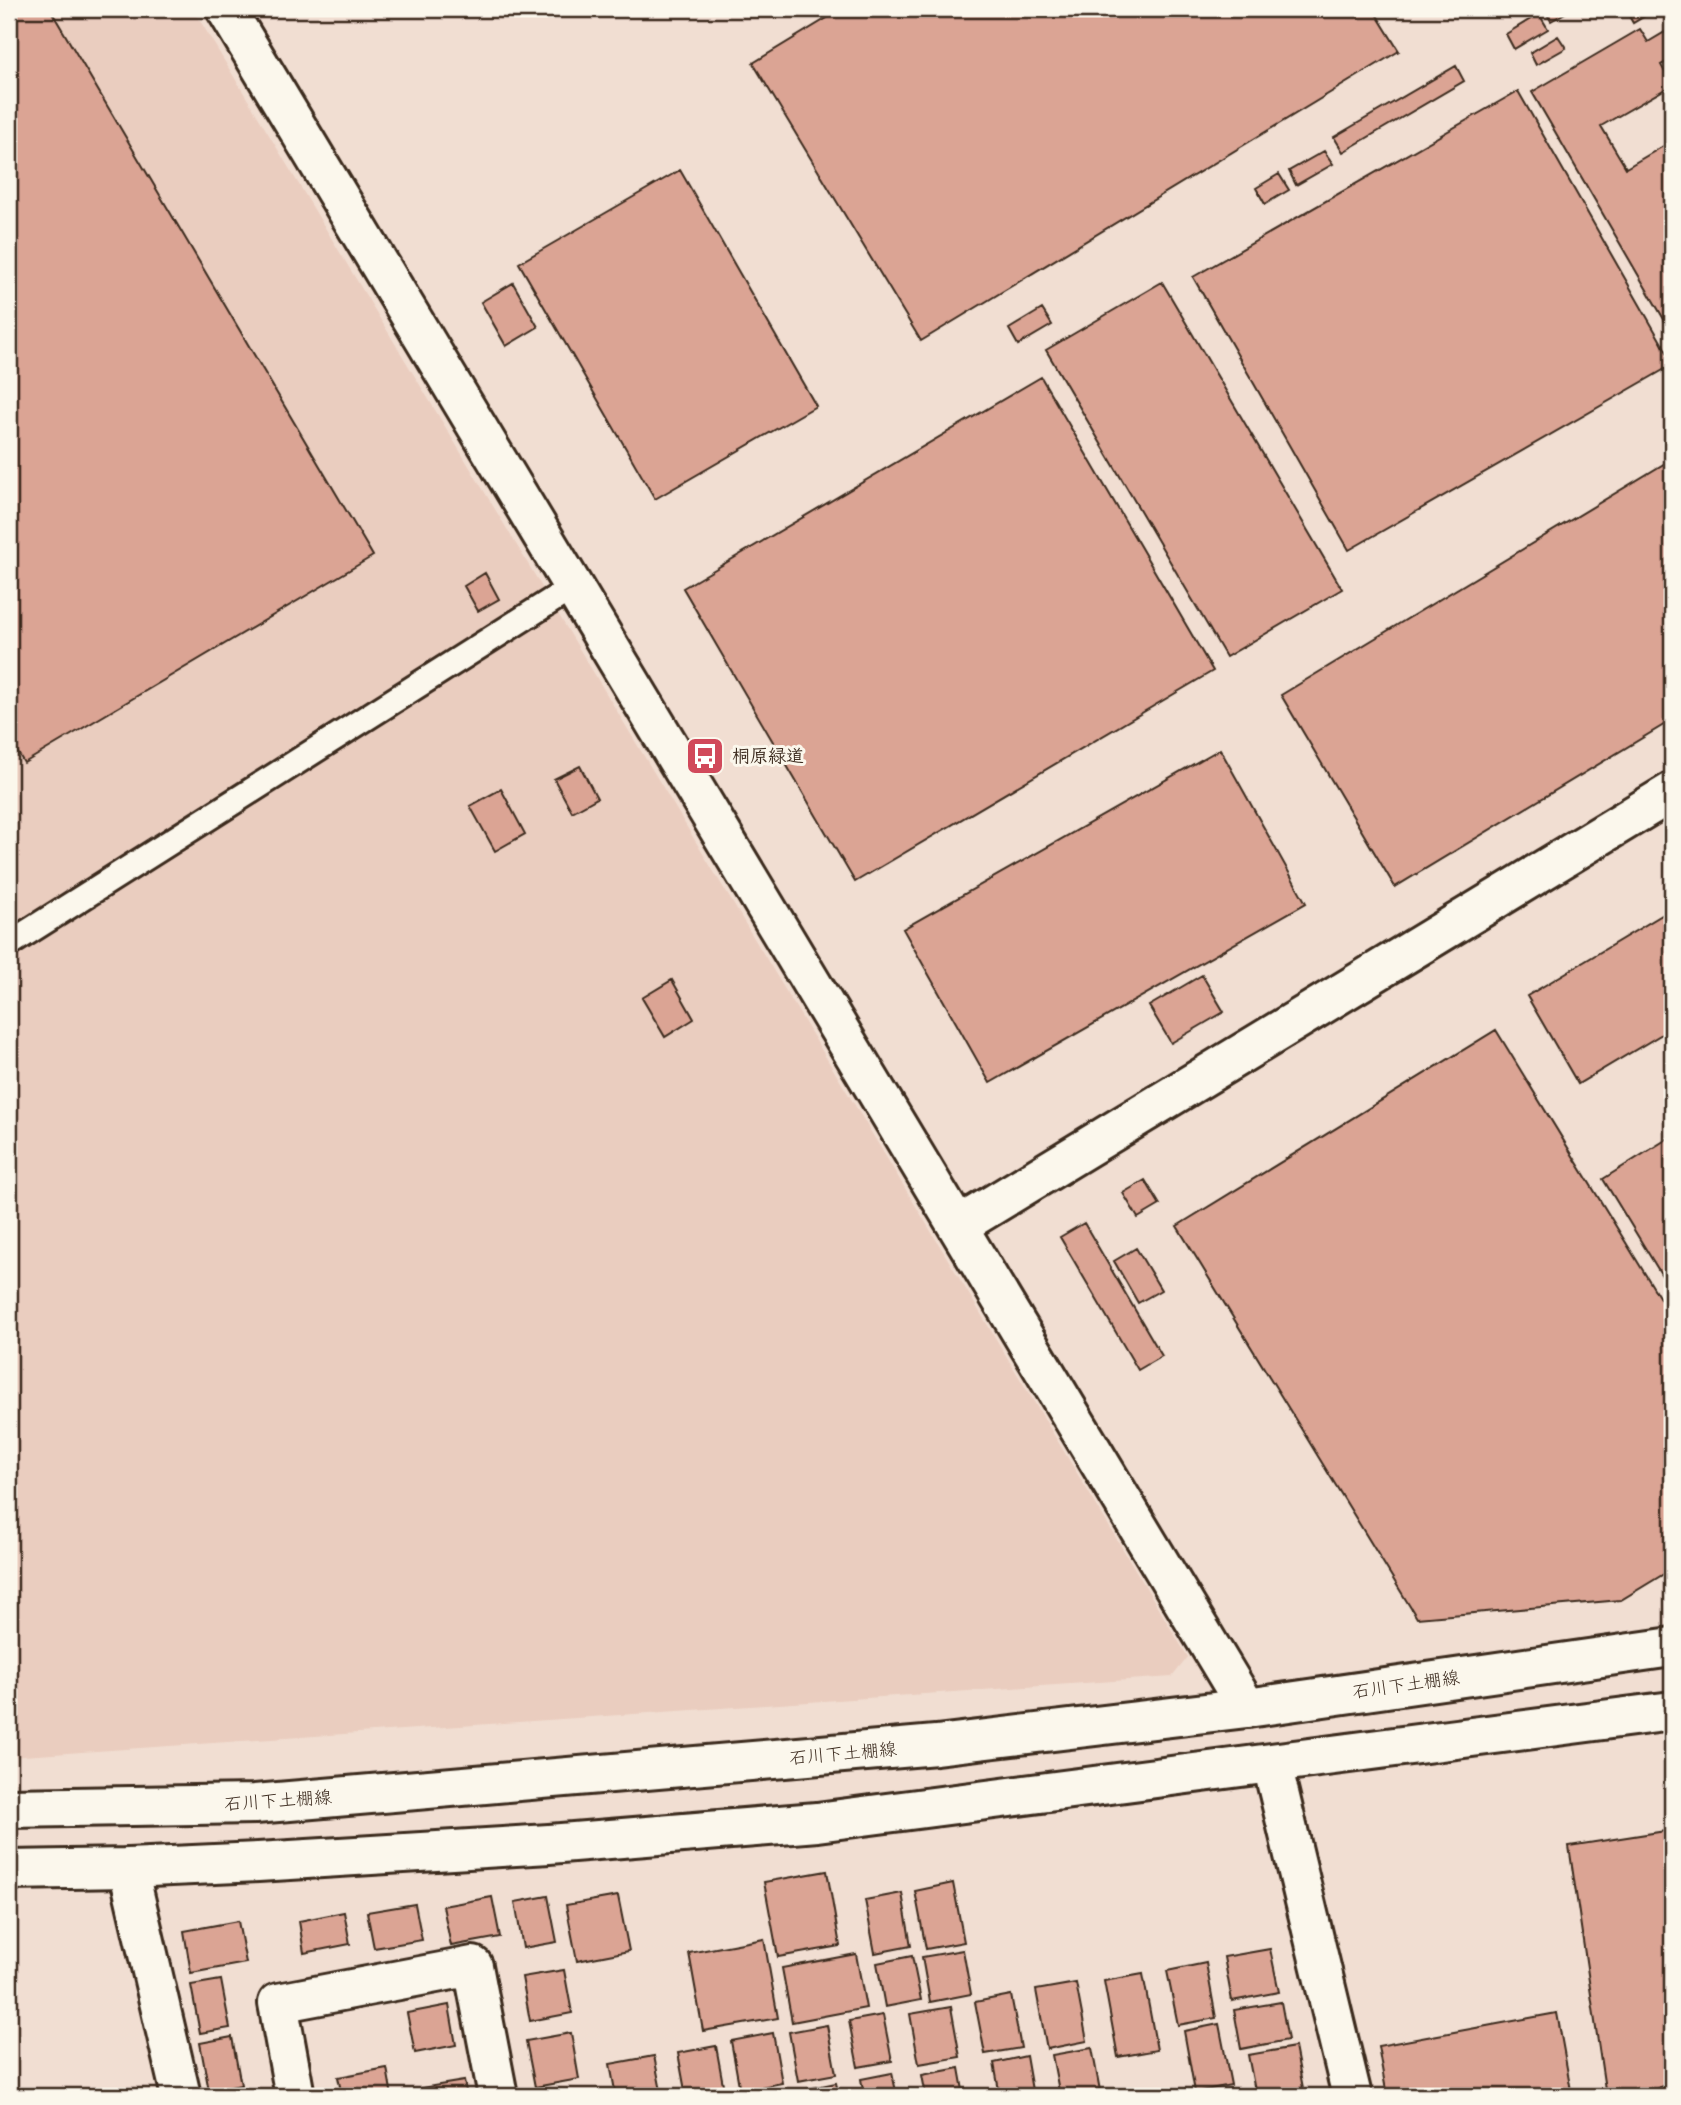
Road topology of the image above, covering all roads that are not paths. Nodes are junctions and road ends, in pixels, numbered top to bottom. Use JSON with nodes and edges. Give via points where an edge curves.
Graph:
{"nodes":[{"id":1,"x":226,"y":9,"type":"edge"},
{"id":2,"x":573,"y":587,"type":"junction"},
{"id":3,"x":1672,"y":792,"type":"edge"},
{"id":4,"x":9,"y":944,"type":"edge"},
{"id":5,"x":957,"y":1226,"type":"junction"},
{"id":6,"x":1672,"y":1647,"type":"edge"},
{"id":7,"x":1247,"y":1708,"type":"junction"},
{"id":8,"x":1672,"y":1711,"type":"edge"},
{"id":9,"x":1272,"y":1764,"type":"junction"},
{"id":10,"x":9,"y":1808,"type":"edge"},
{"id":11,"x":128,"y":1868,"type":"junction"},
{"id":12,"x":9,"y":1870,"type":"edge"},
{"id":13,"x":181,"y":2096,"type":"edge"},
{"id":14,"x":295,"y":2096,"type":"edge"},
{"id":15,"x":498,"y":2096,"type":"edge"},
{"id":16,"x":1352,"y":2096,"type":"edge"}],
"edges":[{"from":1,"to":2,"type":"street"},
{"from":2,"to":4,"type":"lane"},
{"from":2,"to":5,"type":"street"},
{"from":3,"to":5,"type":"street"},
{"from":5,"to":7,"type":"street"},
{"from":6,"to":7,"type":"street","name":"石川下土棚線"},
{"from":7,"to":10,"type":"street","name":"石川下土棚線","via":[[936,1745],[268,1803]]},
{"from":8,"to":9,"type":"street"},
{"from":9,"to":11,"type":"street","via":[[817,1822],[549,1844]]},
{"from":9,"to":16,"type":"street"},
{"from":11,"to":12,"type":"street"},
{"from":11,"to":13,"type":"street"},
{"from":14,"to":15,"type":"street","via":[[278,2003],[473,1966]]}]}
